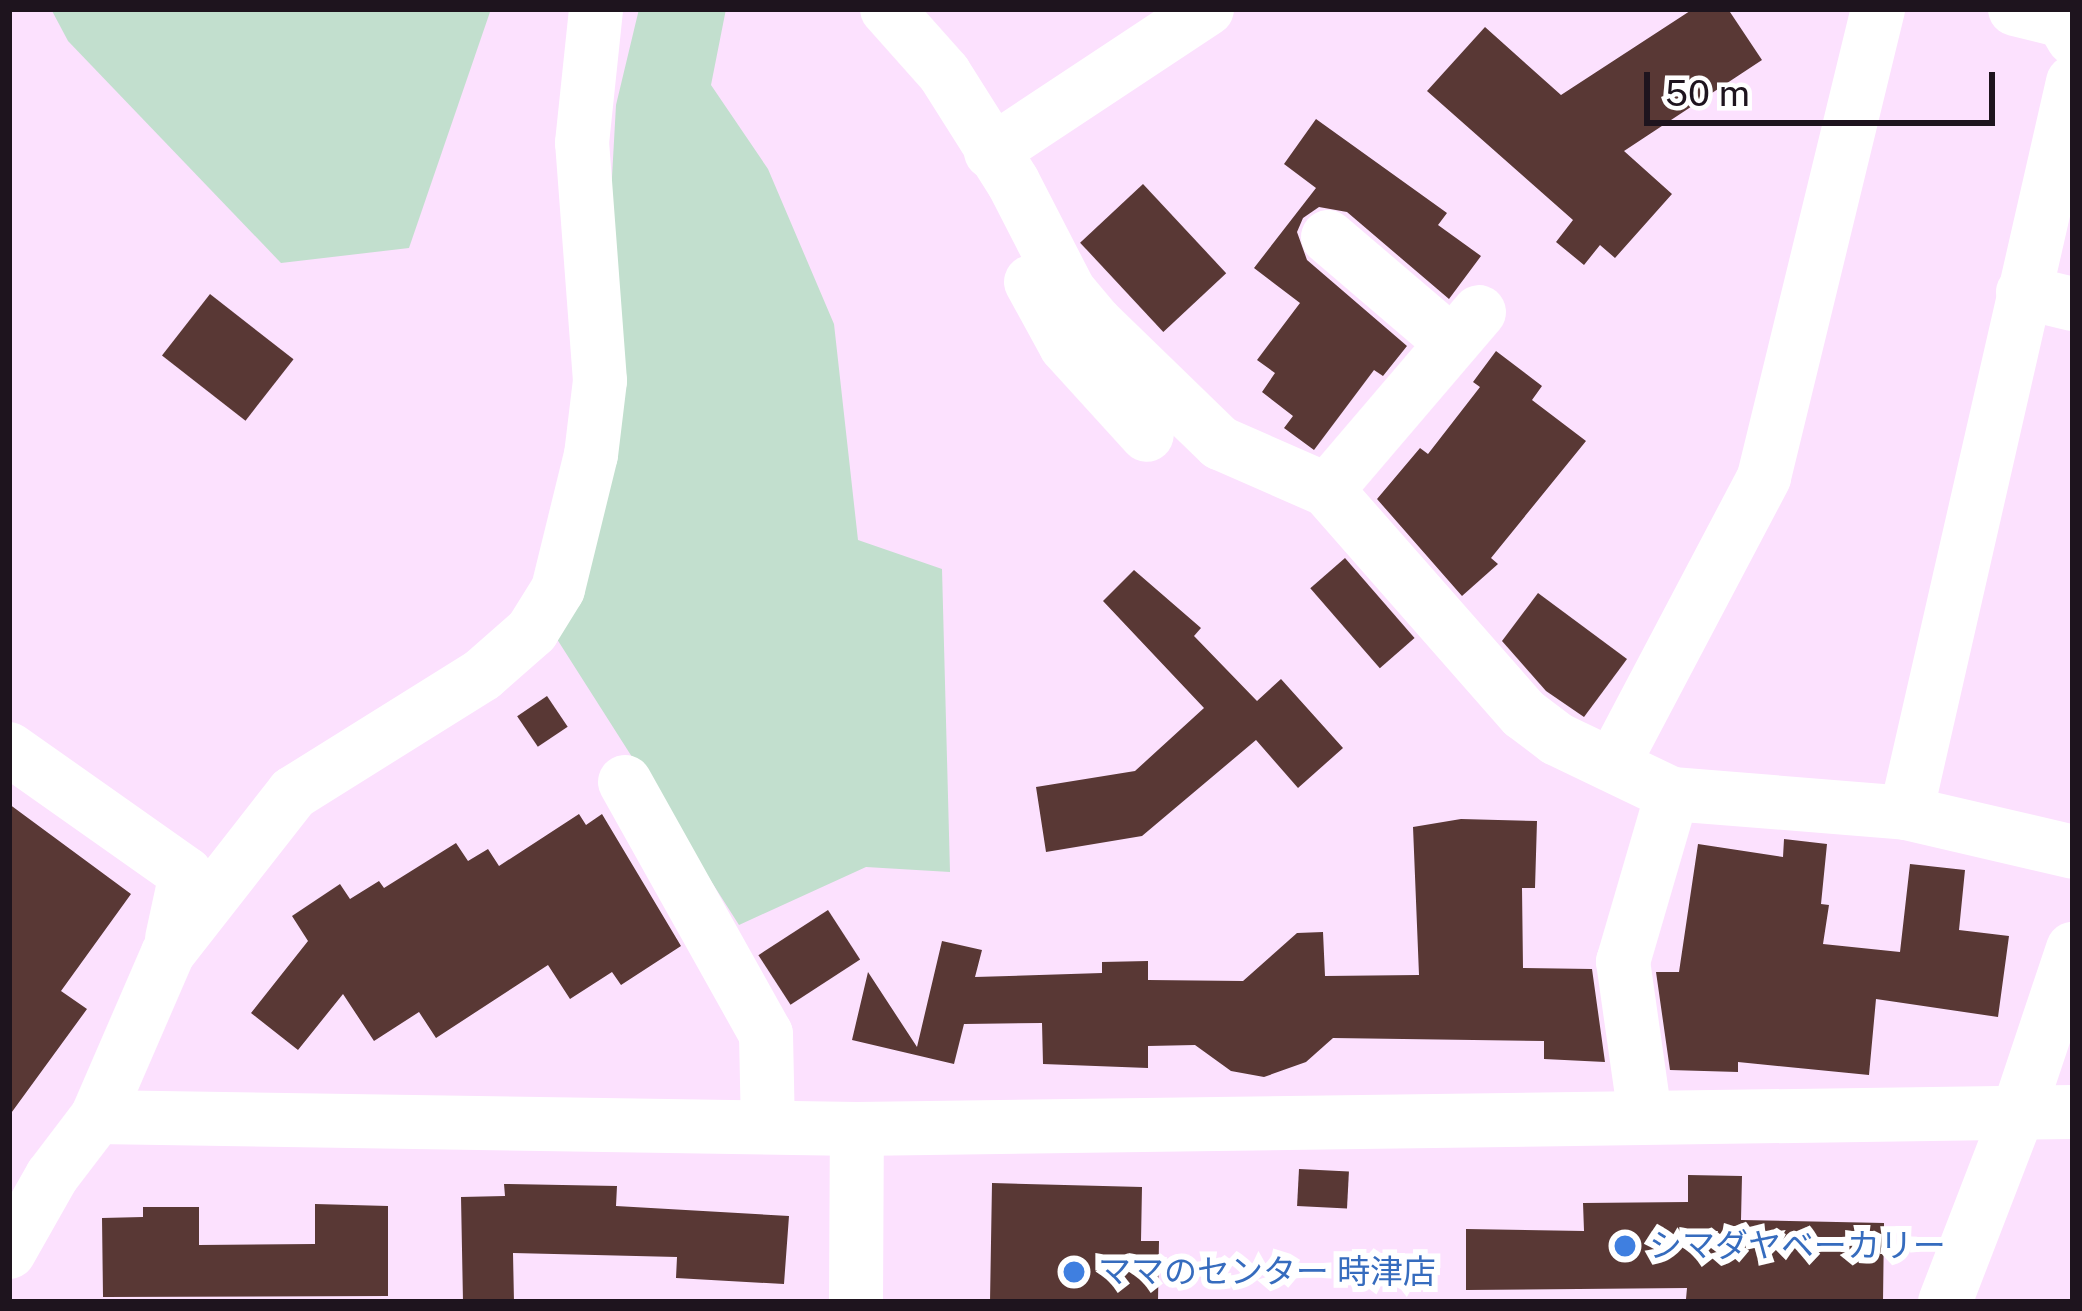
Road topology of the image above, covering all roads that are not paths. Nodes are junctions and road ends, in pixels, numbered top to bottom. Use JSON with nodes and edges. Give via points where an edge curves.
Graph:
{"nodes":[{"id":1,"x":596,"y":9,"type":"edge"},
{"id":2,"x":886,"y":9,"type":"edge"},
{"id":3,"x":1207,"y":9,"type":"edge"},
{"id":4,"x":1878,"y":9,"type":"edge"},
{"id":5,"x":2015,"y":9,"type":"edge"},
{"id":6,"x":2073,"y":38,"type":"edge"},
{"id":7,"x":2073,"y":82,"type":"edge"},
{"id":8,"x":1002,"y":167,"type":"junction"},
{"id":9,"x":1328,"y":237,"type":"dead end"},
{"id":10,"x":2048,"y":298,"type":"edge"},
{"id":11,"x":1147,"y":435,"type":"dead end"},
{"id":12,"x":1327,"y":490,"type":"junction"},
{"id":13,"x":9,"y":749,"type":"edge"},
{"id":14,"x":1613,"y":764,"type":"junction"},
{"id":15,"x":625,"y":782,"type":"dead end"},
{"id":16,"x":1672,"y":794,"type":"junction"},
{"id":17,"x":1906,"y":814,"type":"junction"},
{"id":18,"x":2073,"y":853,"type":"edge"},
{"id":19,"x":2073,"y":949,"type":"edge"},
{"id":20,"x":168,"y":953,"type":"junction"},
{"id":21,"x":2019,"y":1110,"type":"junction"},
{"id":22,"x":2073,"y":1112,"type":"edge"},
{"id":23,"x":1645,"y":1116,"type":"junction"},
{"id":24,"x":97,"y":1117,"type":"junction"},
{"id":25,"x":768,"y":1126,"type":"junction"},
{"id":26,"x":857,"y":1130,"type":"junction"},
{"id":27,"x":30,"y":1164,"type":"edge"},
{"id":28,"x":9,"y":1252,"type":"edge"},
{"id":29,"x":856,"y":1302,"type":"edge"},
{"id":30,"x":1945,"y":1302,"type":"edge"}],
"edges":[{"from":1,"to":20,"type":"street","via":[[582,143],[600,381],[558,589],[532,631],[482,675],[293,793]]},
{"from":2,"to":8,"type":"street","via":[[944,73]]},
{"from":3,"to":8,"type":"street"},
{"from":4,"to":14,"type":"street","via":[[1764,477]]},
{"from":5,"to":6,"type":"street","via":[[2063,21]]},
{"from":7,"to":10,"type":"street"},
{"from":8,"to":11,"type":"street","via":[[1016,254],[1066,346]]},
{"from":8,"to":12,"type":"street","via":[[1069,291],[1135,362],[1220,442]]},
{"from":9,"to":12,"type":"street","via":[[1465,327]]},
{"from":10,"to":17,"type":"street"},
{"from":12,"to":14,"type":"street","via":[[1524,714],[1557,740]]},
{"from":13,"to":20,"type":"street","via":[[186,874]]},
{"from":14,"to":16,"type":"street"},
{"from":15,"to":25,"type":"street","via":[[766,1034]]},
{"from":16,"to":17,"type":"street"},
{"from":16,"to":23,"type":"street","via":[[1623,962]]},
{"from":17,"to":18,"type":"street"},
{"from":19,"to":21,"type":"street"},
{"from":20,"to":24,"type":"street"},
{"from":21,"to":22,"type":"street"},
{"from":21,"to":23,"type":"street"},
{"from":21,"to":30,"type":"street"},
{"from":23,"to":26,"type":"street"},
{"from":24,"to":25,"type":"street"},
{"from":24,"to":27,"type":"street"},
{"from":25,"to":26,"type":"street"},
{"from":26,"to":29,"type":"street"},
{"from":27,"to":28,"type":"street"}]}
